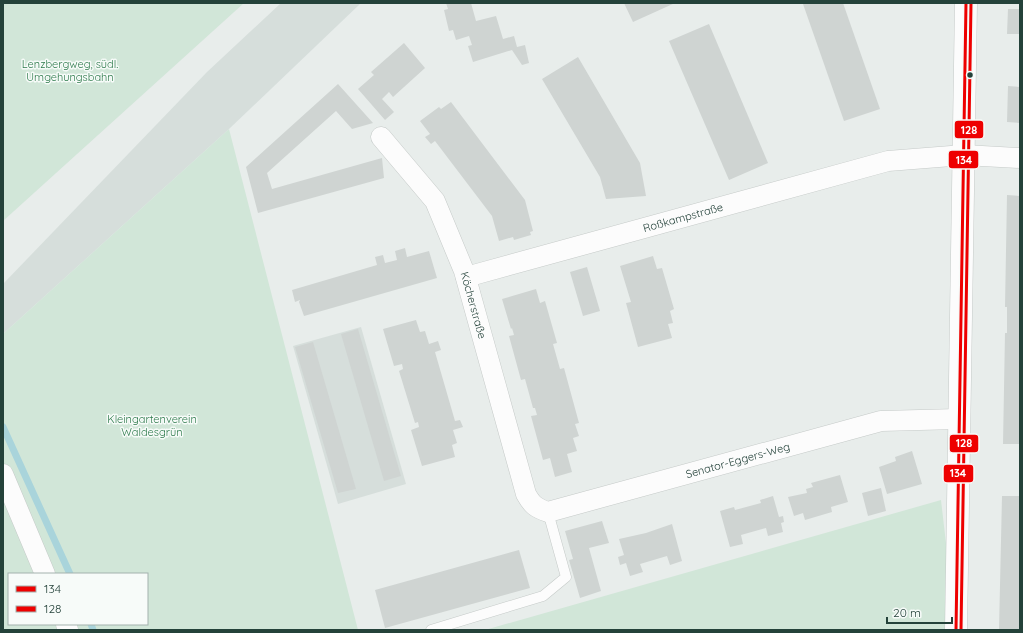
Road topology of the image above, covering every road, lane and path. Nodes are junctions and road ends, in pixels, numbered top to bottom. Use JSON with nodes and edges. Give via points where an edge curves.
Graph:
{"nodes":[{"id":1,"x":966,"y":3,"type":"edge"},
{"id":2,"x":380,"y":137,"type":"dead end"},
{"id":3,"x":964,"y":155,"type":"junction"},
{"id":4,"x":1020,"y":158,"type":"edge"},
{"id":5,"x":466,"y":277,"type":"junction"},
{"id":6,"x":958,"y":419,"type":"junction"},
{"id":7,"x":3,"y":474,"type":"edge"},
{"id":8,"x":548,"y":512,"type":"junction"},
{"id":9,"x":45,"y":573,"type":"edge"},
{"id":10,"x":431,"y":630,"type":"edge"},
{"id":11,"x":956,"y":630,"type":"edge"}],
"edges":[{"from":1,"to":3,"type":"street"},
{"from":2,"to":5,"type":"street","name":"Köcherstraße","via":[[434,201]]},
{"from":3,"to":4,"type":"street","name":"Roßkampstraße"},
{"from":3,"to":5,"type":"street","name":"Roßkampstraße","via":[[888,161]]},
{"from":3,"to":6,"type":"street"},
{"from":5,"to":8,"type":"street","name":"Köcherstraße","via":[[526,494],[531,503]]},
{"from":6,"to":8,"type":"street","name":"Senator-Eggers-Weg","via":[[881,421]]},
{"from":6,"to":11,"type":"street"},
{"from":7,"to":9,"type":"street"},
{"from":8,"to":10,"type":"lane","via":[[566,577],[544,596]]}]}
